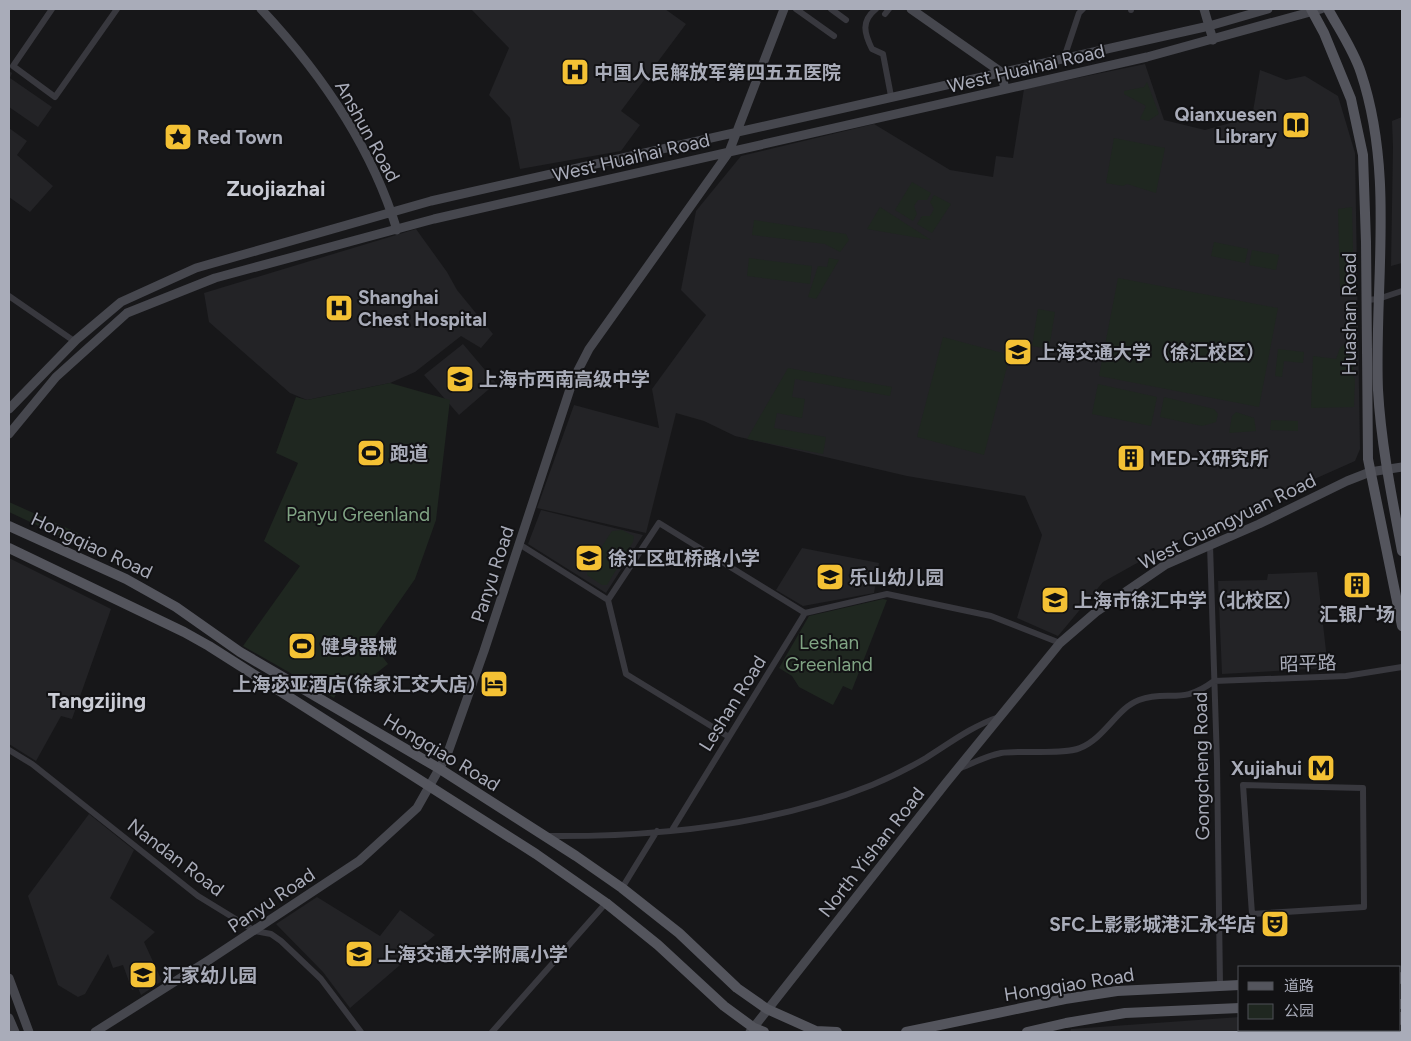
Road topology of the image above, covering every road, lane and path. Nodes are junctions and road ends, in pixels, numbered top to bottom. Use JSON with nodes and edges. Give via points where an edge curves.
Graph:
{"nodes":[{"id":1,"x":52,"y":9,"type":"edge"},
{"id":2,"x":117,"y":9,"type":"edge"},
{"id":3,"x":261,"y":9,"type":"edge"},
{"id":4,"x":784,"y":9,"type":"edge"},
{"id":5,"x":796,"y":9,"type":"edge"},
{"id":6,"x":831,"y":9,"type":"edge"},
{"id":7,"x":876,"y":9,"type":"edge"},
{"id":8,"x":911,"y":9,"type":"edge"},
{"id":9,"x":1082,"y":9,"type":"edge"},
{"id":10,"x":1204,"y":9,"type":"edge"},
{"id":11,"x":1268,"y":9,"type":"edge"},
{"id":12,"x":1328,"y":9,"type":"edge"},
{"id":13,"x":1315,"y":10,"type":"edge"},
{"id":14,"x":846,"y":20,"type":"dead end"},
{"id":15,"x":1209,"y":26,"type":"junction"},
{"id":16,"x":834,"y":36,"type":"dead end"},
{"id":17,"x":1213,"y":40,"type":"junction"},
{"id":18,"x":1064,"y":58,"type":"junction"},
{"id":19,"x":1001,"y":72,"type":"junction"},
{"id":20,"x":1005,"y":89,"type":"junction"},
{"id":21,"x":891,"y":96,"type":"junction"},
{"id":22,"x":738,"y":130,"type":"junction"},
{"id":23,"x":729,"y":152,"type":"junction"},
{"id":24,"x":391,"y":213,"type":"junction"},
{"id":25,"x":397,"y":230,"type":"junction"},
{"id":26,"x":1402,"y":291,"type":"edge"},
{"id":27,"x":9,"y":296,"type":"edge"},
{"id":28,"x":1378,"y":299,"type":"junction"},
{"id":29,"x":1367,"y":300,"type":"junction"},
{"id":30,"x":74,"y":341,"type":"junction"},
{"id":31,"x":9,"y":409,"type":"edge"},
{"id":32,"x":9,"y":434,"type":"edge"},
{"id":33,"x":1402,"y":467,"type":"edge"},
{"id":34,"x":1386,"y":469,"type":"junction"},
{"id":35,"x":1370,"y":472,"type":"junction"},
{"id":36,"x":9,"y":526,"type":"edge"},
{"id":37,"x":519,"y":544,"type":"junction"},
{"id":38,"x":1210,"y":545,"type":"junction"},
{"id":39,"x":9,"y":548,"type":"edge"},
{"id":40,"x":1402,"y":551,"type":"edge"},
{"id":41,"x":608,"y":600,"type":"junction"},
{"id":42,"x":805,"y":613,"type":"junction"},
{"id":43,"x":1402,"y":626,"type":"edge"},
{"id":44,"x":1060,"y":643,"type":"junction"},
{"id":45,"x":1402,"y":667,"type":"edge"},
{"id":46,"x":1214,"y":681,"type":"junction"},
{"id":47,"x":1002,"y":716,"type":"junction"},
{"id":48,"x":729,"y":737,"type":"junction"},
{"id":49,"x":9,"y":750,"type":"edge"},
{"id":50,"x":440,"y":769,"type":"junction"},
{"id":51,"x":957,"y":769,"type":"junction"},
{"id":52,"x":1243,"y":785,"type":"joint"},
{"id":53,"x":429,"y":788,"type":"junction"},
{"id":54,"x":672,"y":830,"type":"junction"},
{"id":55,"x":657,"y":831,"type":"junction"},
{"id":56,"x":544,"y":836,"type":"junction"},
{"id":57,"x":622,"y":888,"type":"junction"},
{"id":58,"x":606,"y":903,"type":"junction"},
{"id":59,"x":255,"y":930,"type":"junction"},
{"id":60,"x":9,"y":978,"type":"edge"},
{"id":61,"x":1238,"y":985,"type":"edge"},
{"id":62,"x":1220,"y":986,"type":"junction"},
{"id":63,"x":1238,"y":1008,"type":"edge"},
{"id":64,"x":767,"y":1010,"type":"junction"},
{"id":65,"x":9,"y":1018,"type":"edge"},
{"id":66,"x":752,"y":1030,"type":"edge"},
{"id":67,"x":15,"y":1032,"type":"edge"},
{"id":68,"x":29,"y":1032,"type":"edge"},
{"id":69,"x":95,"y":1032,"type":"edge"},
{"id":70,"x":360,"y":1032,"type":"edge"},
{"id":71,"x":492,"y":1032,"type":"edge"},
{"id":72,"x":764,"y":1032,"type":"edge"},
{"id":73,"x":837,"y":1032,"type":"edge"},
{"id":74,"x":906,"y":1032,"type":"edge"},
{"id":75,"x":1027,"y":1032,"type":"edge"}],
"edges":[{"from":1,"to":2,"type":"street","via":[[13,66],[55,97]]},
{"from":3,"to":24,"type":"main road","name":"Anshun Road","via":[[336,100],[374,170]]},
{"from":4,"to":22,"type":"main road","name":"Panyu Road"},
{"from":5,"to":16,"type":"street"},
{"from":6,"to":14,"type":"street"},
{"from":7,"to":21,"type":"street","via":[[868,15],[864,32],[872,49],[882,54]]},
{"from":8,"to":19,"type":"main road"},
{"from":9,"to":18,"type":"street"},
{"from":10,"to":15,"type":"main road"},
{"from":11,"to":15,"type":"main road","name":"West Huaihai Road"},
{"from":12,"to":28,"type":"main road","name":"Huashan Road","via":[[1361,72],[1376,136],[1379,174]]},
{"from":13,"to":17,"type":"main road","name":"West Huaihai Road"},
{"from":13,"to":29,"type":"main road","name":"Huashan Road","via":[[1352,99],[1363,155]]},
{"from":15,"to":17,"type":"main road"},
{"from":15,"to":18,"type":"main road","name":"West Huaihai Road"},
{"from":17,"to":20,"type":"main road","name":"West Huaihai Road"},
{"from":18,"to":19,"type":"main road","name":"West Huaihai Road"},
{"from":19,"to":20,"type":"main road"},
{"from":19,"to":21,"type":"main road","name":"West Huaihai Road"},
{"from":20,"to":23,"type":"main road","name":"West Huaihai Road"},
{"from":21,"to":22,"type":"main road","name":"West Huaihai Road"},
{"from":22,"to":23,"type":"main road","name":"Panyu Road"},
{"from":22,"to":24,"type":"main road","name":"West Huaihai Road"},
{"from":23,"to":25,"type":"main road","name":"West Huaihai Road"},
{"from":23,"to":37,"type":"main road","name":"Panyu Road","via":[[589,349],[573,380]]},
{"from":24,"to":25,"type":"main road","name":"Anshun Road"},
{"from":24,"to":30,"type":"main road","name":"West Huaihai Road","via":[[181,273],[121,302]]},
{"from":25,"to":32,"type":"main road","name":"West Huaihai Road","via":[[215,278],[127,313],[56,377]]},
{"from":26,"to":28,"type":"street"},
{"from":27,"to":30,"type":"street"},
{"from":28,"to":29,"type":"street"},
{"from":28,"to":34,"type":"main road","name":"Huashan Road","via":[[1378,390]]},
{"from":29,"to":35,"type":"main road","name":"Huashan Road","via":[[1365,341]]},
{"from":30,"to":31,"type":"main road","name":"West Huaihai Road"},
{"from":33,"to":34,"type":"main road","name":"West Guangyuan Road"},
{"from":34,"to":35,"type":"main road","name":"West Guangyuan Road"},
{"from":34,"to":40,"type":"main road","name":"Huashan Road"},
{"from":35,"to":38,"type":"main road","name":"West Guangyuan Road"},
{"from":35,"to":43,"type":"main road","name":"Huashan Road"},
{"from":36,"to":50,"type":"main road","name":"Hongqiao Road","via":[[147,590],[240,652]]},
{"from":37,"to":41,"type":"street"},
{"from":37,"to":50,"type":"main road","name":"Panyu Road"},
{"from":38,"to":44,"type":"main road","name":"West Guangyuan Road","via":[[1149,575],[1096,612]]},
{"from":38,"to":46,"type":"street","name":"Gongcheng Road"},
{"from":39,"to":53,"type":"main road","name":"Hongqiao Road","via":[[192,637]]},
{"from":41,"to":42,"type":"street","via":[[659,523]]},
{"from":41,"to":48,"type":"street","via":[[626,674]]},
{"from":42,"to":44,"type":"street","via":[[887,594],[991,616]]},
{"from":42,"to":48,"type":"street","name":"Leshan Road"},
{"from":44,"to":47,"type":"main road","name":"West Guangyuan Road"},
{"from":45,"to":46,"type":"street","name":"昭平路","via":[[1346,676]]},
{"from":46,"to":51,"type":"street","via":[[1200,692],[1181,697],[1138,700],[1097,739],[1078,749],[1000,753]]},
{"from":46,"to":62,"type":"street","name":"Gongcheng Road"},
{"from":47,"to":51,"type":"main road","name":"North Yishan Road"},
{"from":47,"to":54,"type":"street","via":[[981,723],[900,772],[840,796],[760,818]]},
{"from":48,"to":54,"type":"street","name":"Leshan Road"},
{"from":49,"to":59,"type":"street","name":"Nandan Road","via":[[32,764],[198,896]]},
{"from":50,"to":53,"type":"main road","name":"Panyu Road"},
{"from":50,"to":56,"type":"main road","name":"Hongqiao Road"},
{"from":51,"to":64,"type":"main road","name":"North Yishan Road"},
{"from":52,"to":52,"type":"street","via":[[1252,914],[1364,907],[1363,788]]},
{"from":53,"to":58,"type":"main road","name":"Hongqiao Road","via":[[536,854]]},
{"from":53,"to":59,"type":"main road","name":"Panyu Road","via":[[417,808],[359,861]]},
{"from":54,"to":55,"type":"street"},
{"from":55,"to":56,"type":"street"},
{"from":55,"to":57,"type":"street"},
{"from":56,"to":57,"type":"main road","name":"Hongqiao Road"},
{"from":57,"to":64,"type":"main road","name":"Hongqiao Road"},
{"from":58,"to":66,"type":"main road","name":"Hongqiao Road"},
{"from":58,"to":71,"type":"street"},
{"from":59,"to":69,"type":"main road","name":"Panyu Road"},
{"from":59,"to":70,"type":"street","name":"Nandan Road","via":[[281,940],[310,966]]},
{"from":60,"to":68,"type":"main road"},
{"from":61,"to":62,"type":"main road","name":"Hongqiao Road"},
{"from":62,"to":74,"type":"main road","name":"Hongqiao Road","via":[[1117,991]]},
{"from":63,"to":75,"type":"main road","name":"Hongqiao Road","via":[[1125,1013]]},
{"from":64,"to":66,"type":"main road","name":"North Yishan Road"},
{"from":64,"to":73,"type":"main road","name":"Hongqiao Road","via":[[816,1031]]},
{"from":65,"to":67,"type":"main road"},
{"from":66,"to":72,"type":"main road","name":"Hongqiao Road"}]}
